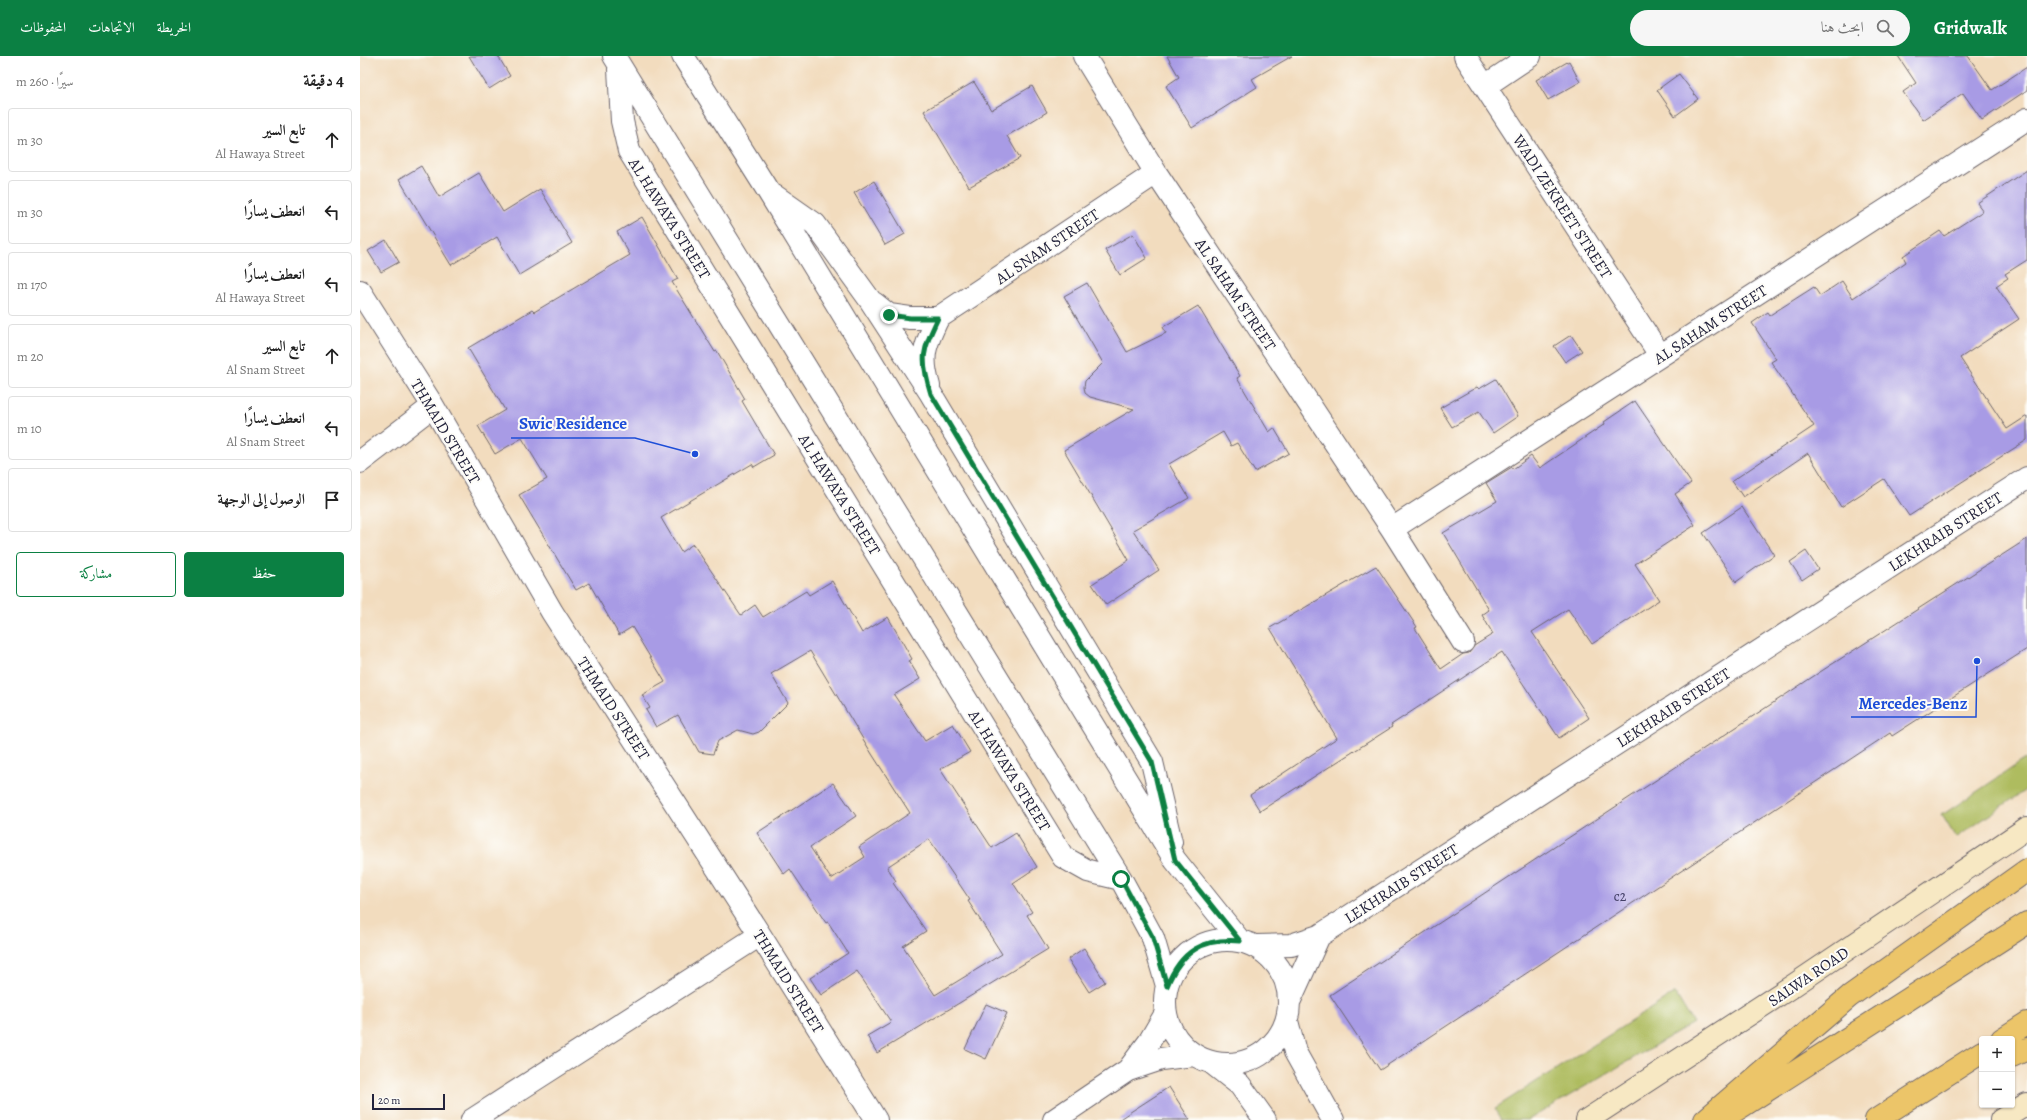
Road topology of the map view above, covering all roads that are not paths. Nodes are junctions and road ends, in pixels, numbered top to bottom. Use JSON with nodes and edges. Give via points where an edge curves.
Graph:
{"nodes":[{"id":1,"x":683,"y":56,"type":"edge"},
{"id":2,"x":1084,"y":56,"type":"edge"},
{"id":3,"x":1465,"y":56,"type":"edge"},
{"id":4,"x":1530,"y":56,"type":"edge"},
{"id":5,"x":617,"y":61,"type":"edge"},
{"id":6,"x":1484,"y":86,"type":"junction"},
{"id":7,"x":2027,"y":119,"type":"edge"},
{"id":8,"x":1156,"y":173,"type":"junction"},
{"id":9,"x":768,"y":191,"type":"junction"},
{"id":10,"x":360,"y":291,"type":"edge"},
{"id":11,"x":870,"y":300,"type":"junction"},
{"id":12,"x":938,"y":318,"type":"junction"},
{"id":13,"x":1660,"y":355,"type":"junction"},
{"id":14,"x":931,"y":394,"type":"junction"},
{"id":15,"x":432,"y":406,"type":"junction"},
{"id":16,"x":360,"y":462,"type":"edge"},
{"id":17,"x":2027,"y":478,"type":"edge"},
{"id":18,"x":1392,"y":529,"type":"junction"},
{"id":19,"x":1463,"y":642,"type":"dead end"},
{"id":20,"x":2027,"y":828,"type":"edge"},
{"id":21,"x":1175,"y":860,"type":"junction"},
{"id":22,"x":2027,"y":870,"type":"edge"},
{"id":23,"x":1121,"y":879,"type":"junction"},
{"id":24,"x":2027,"y":923,"type":"edge"},
{"id":25,"x":760,"y":935,"type":"junction"},
{"id":26,"x":1319,"y":936,"type":"junction"},
{"id":27,"x":1248,"y":944,"type":"junction"},
{"id":28,"x":1167,"y":986,"type":"junction"},
{"id":29,"x":1290,"y":1000,"type":"junction"},
{"id":30,"x":1166,"y":1013,"type":"junction"},
{"id":31,"x":1287,"y":1022,"type":"junction"},
{"id":32,"x":2027,"y":1023,"type":"edge"},
{"id":33,"x":2007,"y":1036,"type":"edge"},
{"id":34,"x":2027,"y":1049,"type":"edge"},
{"id":35,"x":1979,"y":1054,"type":"edge"},
{"id":36,"x":2015,"y":1055,"type":"edge"},
{"id":37,"x":1203,"y":1059,"type":"junction"},
{"id":38,"x":1128,"y":1070,"type":"junction"},
{"id":39,"x":1979,"y":1071,"type":"edge"},
{"id":40,"x":2027,"y":1104,"type":"edge"},
{"id":41,"x":472,"y":1120,"type":"edge"},
{"id":42,"x":876,"y":1120,"type":"edge"},
{"id":43,"x":1054,"y":1120,"type":"edge"},
{"id":44,"x":1265,"y":1120,"type":"edge"},
{"id":45,"x":1332,"y":1120,"type":"edge"},
{"id":46,"x":1587,"y":1120,"type":"edge"},
{"id":47,"x":1705,"y":1120,"type":"edge"},
{"id":48,"x":1720,"y":1120,"type":"edge"},
{"id":49,"x":1877,"y":1120,"type":"edge"},
{"id":50,"x":2001,"y":1120,"type":"edge"}],
"edges":[{"from":1,"to":9,"type":"street"},
{"from":2,"to":8,"type":"street","name":"AL SAHAM STREET"},
{"from":3,"to":6,"type":"street","name":"WADI ZEKREET STREET"},
{"from":4,"to":6,"type":"street"},
{"from":5,"to":23,"type":"street","name":"AL HAWAYA STREET"},
{"from":5,"to":23,"type":"street","name":"AL HAWAYA STREET","via":[[622,121],[629,151],[1063,857],[1088,871]]},
{"from":6,"to":13,"type":"street","name":"WADI ZEKREET STREET"},
{"from":7,"to":13,"type":"street","name":"AL SAHAM STREET"},
{"from":8,"to":12,"type":"street","name":"AL SNAM STREET"},
{"from":8,"to":18,"type":"street","name":"AL SAHAM STREET"},
{"from":9,"to":11,"type":"street","via":[[814,224]]},
{"from":9,"to":21,"type":"street"},
{"from":10,"to":15,"type":"street","name":"THMAID STREET"},
{"from":11,"to":12,"type":"street","via":[[889,315]]},
{"from":11,"to":14,"type":"street"},
{"from":12,"to":14,"type":"street","via":[[925,345],[924,369]]},
{"from":13,"to":18,"type":"street","name":"AL SAHAM STREET"},
{"from":14,"to":21,"type":"street","via":[[1152,762]]},
{"from":15,"to":16,"type":"street"},
{"from":15,"to":25,"type":"street","name":"THMAID STREET","via":[[552,612]]},
{"from":17,"to":26,"type":"street","name":"LEKHRAIB STREET"},
{"from":18,"to":19,"type":"street","name":"AL SAHAM STREET"},
{"from":20,"to":46,"type":"main road","name":"SALWA ROAD"},
{"from":21,"to":27,"type":"street"},
{"from":22,"to":47,"type":"highway","via":[[1850,996]]},
{"from":23,"to":28,"type":"street","name":"AL HAWAYA STREET","via":[[1153,938]]},
{"from":24,"to":48,"type":"highway"},
{"from":25,"to":41,"type":"street"},
{"from":25,"to":42,"type":"street","name":"THMAID STREET"},
{"from":26,"to":27,"type":"street","name":"LEKHRAIB STREET","via":[[1291,945]]},
{"from":26,"to":29,"type":"street"},
{"from":27,"to":28,"type":"street","via":[[1224,940],[1209,942],[1194,949],[1179,963]]},
{"from":27,"to":29,"type":"street","via":[[1270,956],[1281,968],[1288,983]]},
{"from":28,"to":30,"type":"street"},
{"from":29,"to":31,"type":"street"},
{"from":30,"to":37,"type":"street","via":[[1171,1029],[1180,1043]]},
{"from":30,"to":38,"type":"street"},
{"from":31,"to":37,"type":"street","via":[[1276,1042],[1258,1057],[1236,1064]]},
{"from":31,"to":45,"type":"street","via":[[1295,1052]]},
{"from":32,"to":33,"type":"highway"},
{"from":34,"to":36,"type":"highway"},
{"from":35,"to":49,"type":"highway"},
{"from":37,"to":38,"type":"street","via":[[1161,1059]]},
{"from":37,"to":44,"type":"street","via":[[1240,1085]]},
{"from":38,"to":43,"type":"street"},
{"from":39,"to":49,"type":"highway"},
{"from":40,"to":50,"type":"main road"}]}
